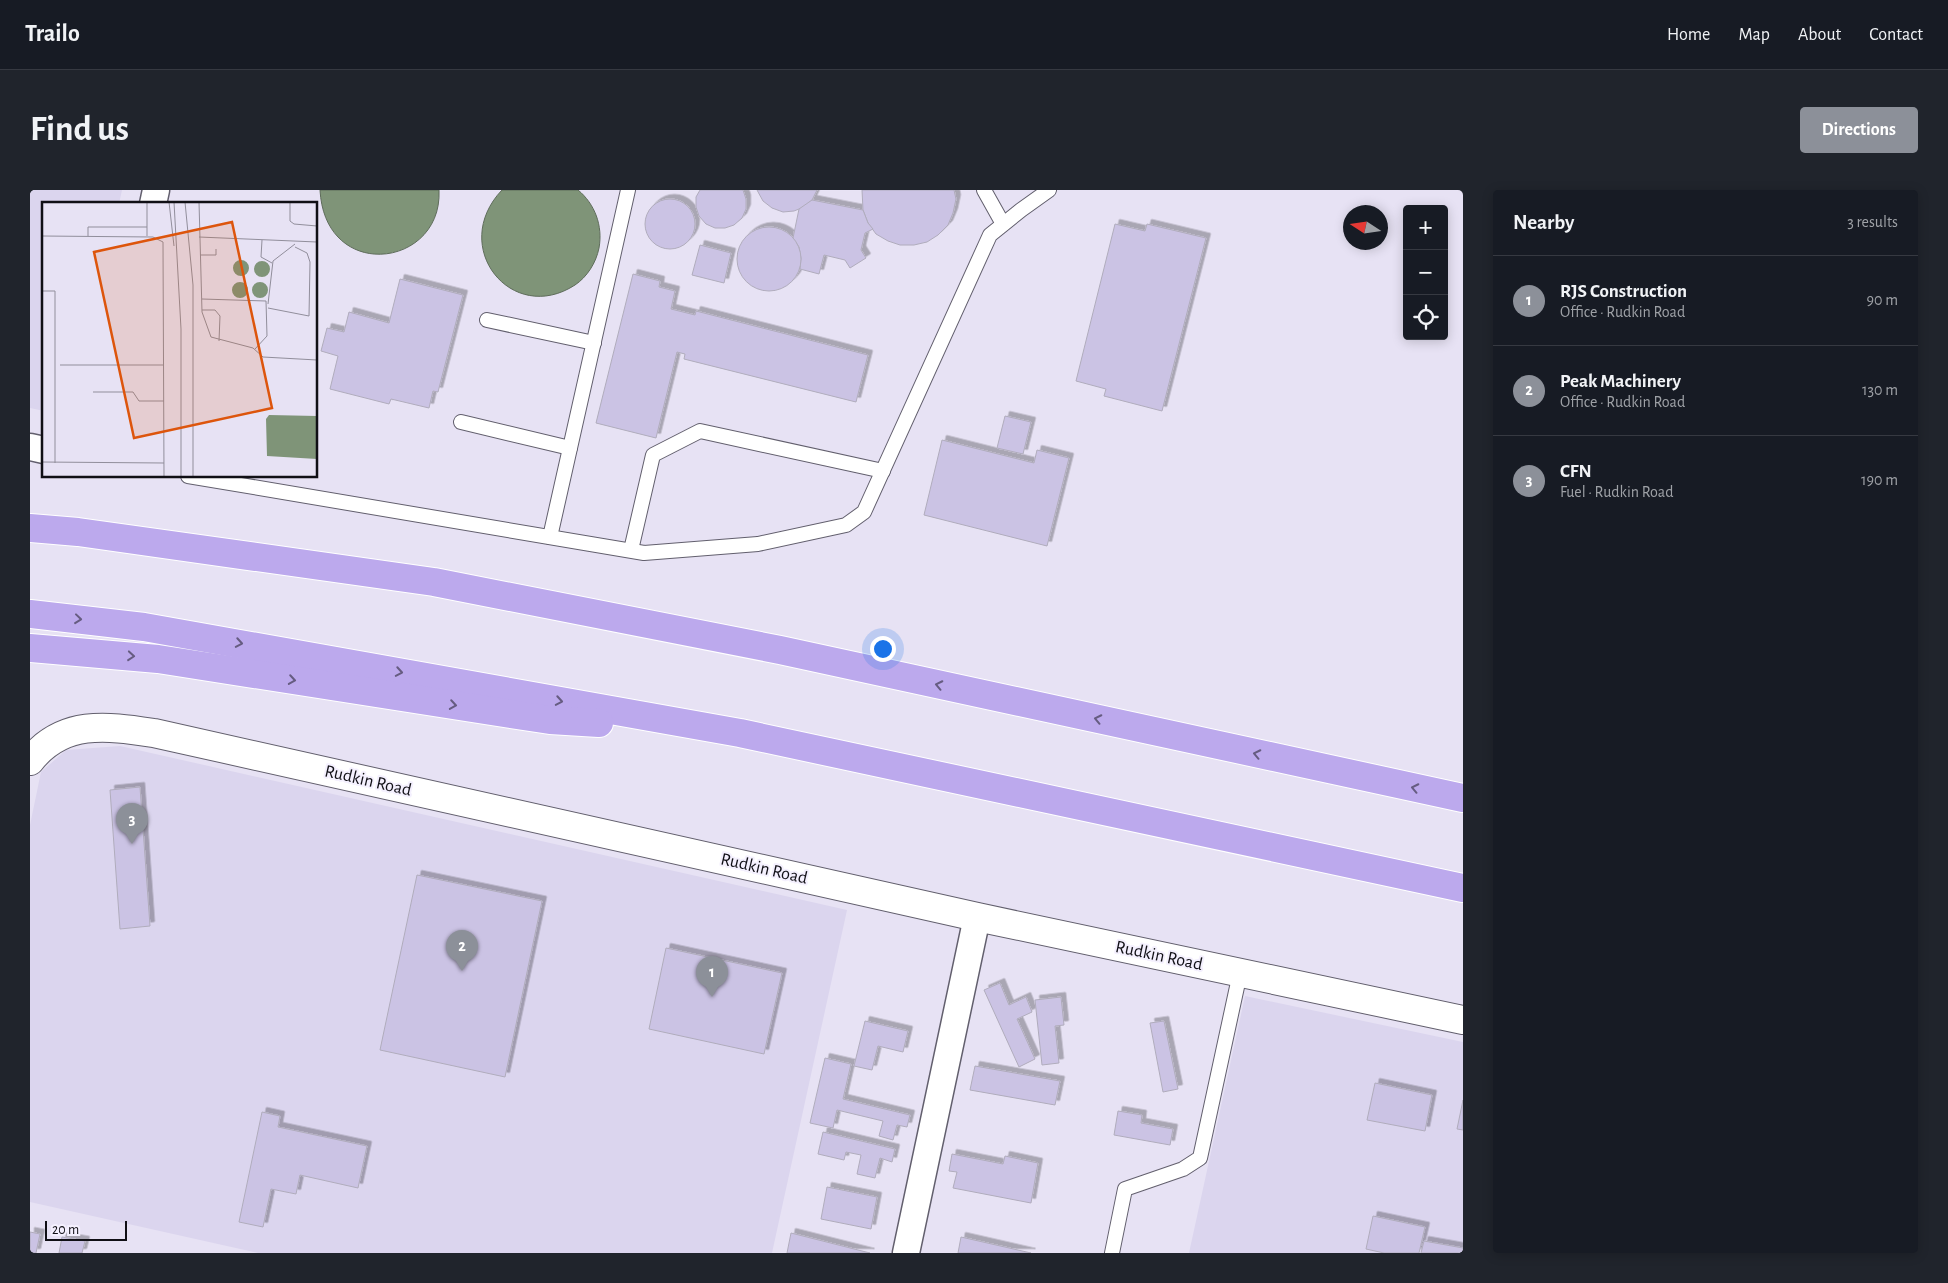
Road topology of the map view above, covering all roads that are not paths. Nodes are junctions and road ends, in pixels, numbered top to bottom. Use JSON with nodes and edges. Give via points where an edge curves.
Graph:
{"nodes":[{"id":1,"x":628,"y":190,"type":"edge"},
{"id":2,"x":984,"y":190,"type":"edge"},
{"id":3,"x":1049,"y":190,"type":"edge"},
{"id":4,"x":1003,"y":224,"type":"junction"},
{"id":5,"x":487,"y":320,"type":"dead end"},
{"id":6,"x":594,"y":343,"type":"junction"},
{"id":7,"x":461,"y":422,"type":"dead end"},
{"id":8,"x":570,"y":448,"type":"junction"},
{"id":9,"x":883,"y":471,"type":"junction"},
{"id":10,"x":222,"y":479,"type":"edge"},
{"id":11,"x":30,"y":523,"type":"edge"},
{"id":12,"x":30,"y":528,"type":"edge"},
{"id":13,"x":78,"y":532,"type":"junction"},
{"id":14,"x":550,"y":537,"type":"junction"},
{"id":15,"x":631,"y":550,"type":"junction"},
{"id":16,"x":30,"y":614,"type":"edge"},
{"id":17,"x":30,"y":648,"type":"edge"},
{"id":18,"x":740,"y":733,"type":"junction"},
{"id":19,"x":30,"y":761,"type":"edge"},
{"id":20,"x":1463,"y":798,"type":"edge"},
{"id":21,"x":1463,"y":888,"type":"edge"},
{"id":22,"x":977,"y":917,"type":"junction"},
{"id":23,"x":1240,"y":973,"type":"junction"},
{"id":24,"x":1463,"y":1020,"type":"edge"},
{"id":25,"x":906,"y":1253,"type":"edge"},
{"id":26,"x":1112,"y":1253,"type":"edge"}],
"edges":[{"from":1,"to":6,"type":"lane"},
{"from":2,"to":4,"type":"lane"},
{"from":3,"to":4,"type":"lane"},
{"from":4,"to":9,"type":"lane","via":[[990,235]]},
{"from":5,"to":6,"type":"lane"},
{"from":6,"to":8,"type":"lane"},
{"from":7,"to":8,"type":"lane"},
{"from":8,"to":14,"type":"lane"},
{"from":9,"to":15,"type":"lane","via":[[864,512],[846,525],[758,544],[644,552]]},
{"from":9,"to":15,"type":"lane","via":[[700,432],[653,455]]},
{"from":10,"to":14,"type":"lane"},
{"from":11,"to":13,"type":"highway"},
{"from":12,"to":13,"type":"highway"},
{"from":20,"to":13,"type":"highway","one_way":true,"via":[[780,650],[434,582]]},
{"from":14,"to":15,"type":"lane"},
{"from":16,"to":18,"type":"highway","one_way":true,"via":[[144,626]]},
{"from":17,"to":18,"type":"highway","one_way":true,"via":[[158,659],[550,720]]},
{"from":18,"to":21,"type":"highway"},
{"from":19,"to":22,"type":"street","name":"Rudkin Road","via":[[65,733],[92,727],[154,732]]},
{"from":22,"to":23,"type":"street","name":"Rudkin Road"},
{"from":22,"to":25,"type":"street"},
{"from":23,"to":24,"type":"street","name":"Rudkin Road"},
{"from":23,"to":26,"type":"lane","via":[[1200,1158],[1183,1169],[1125,1189]]}]}
